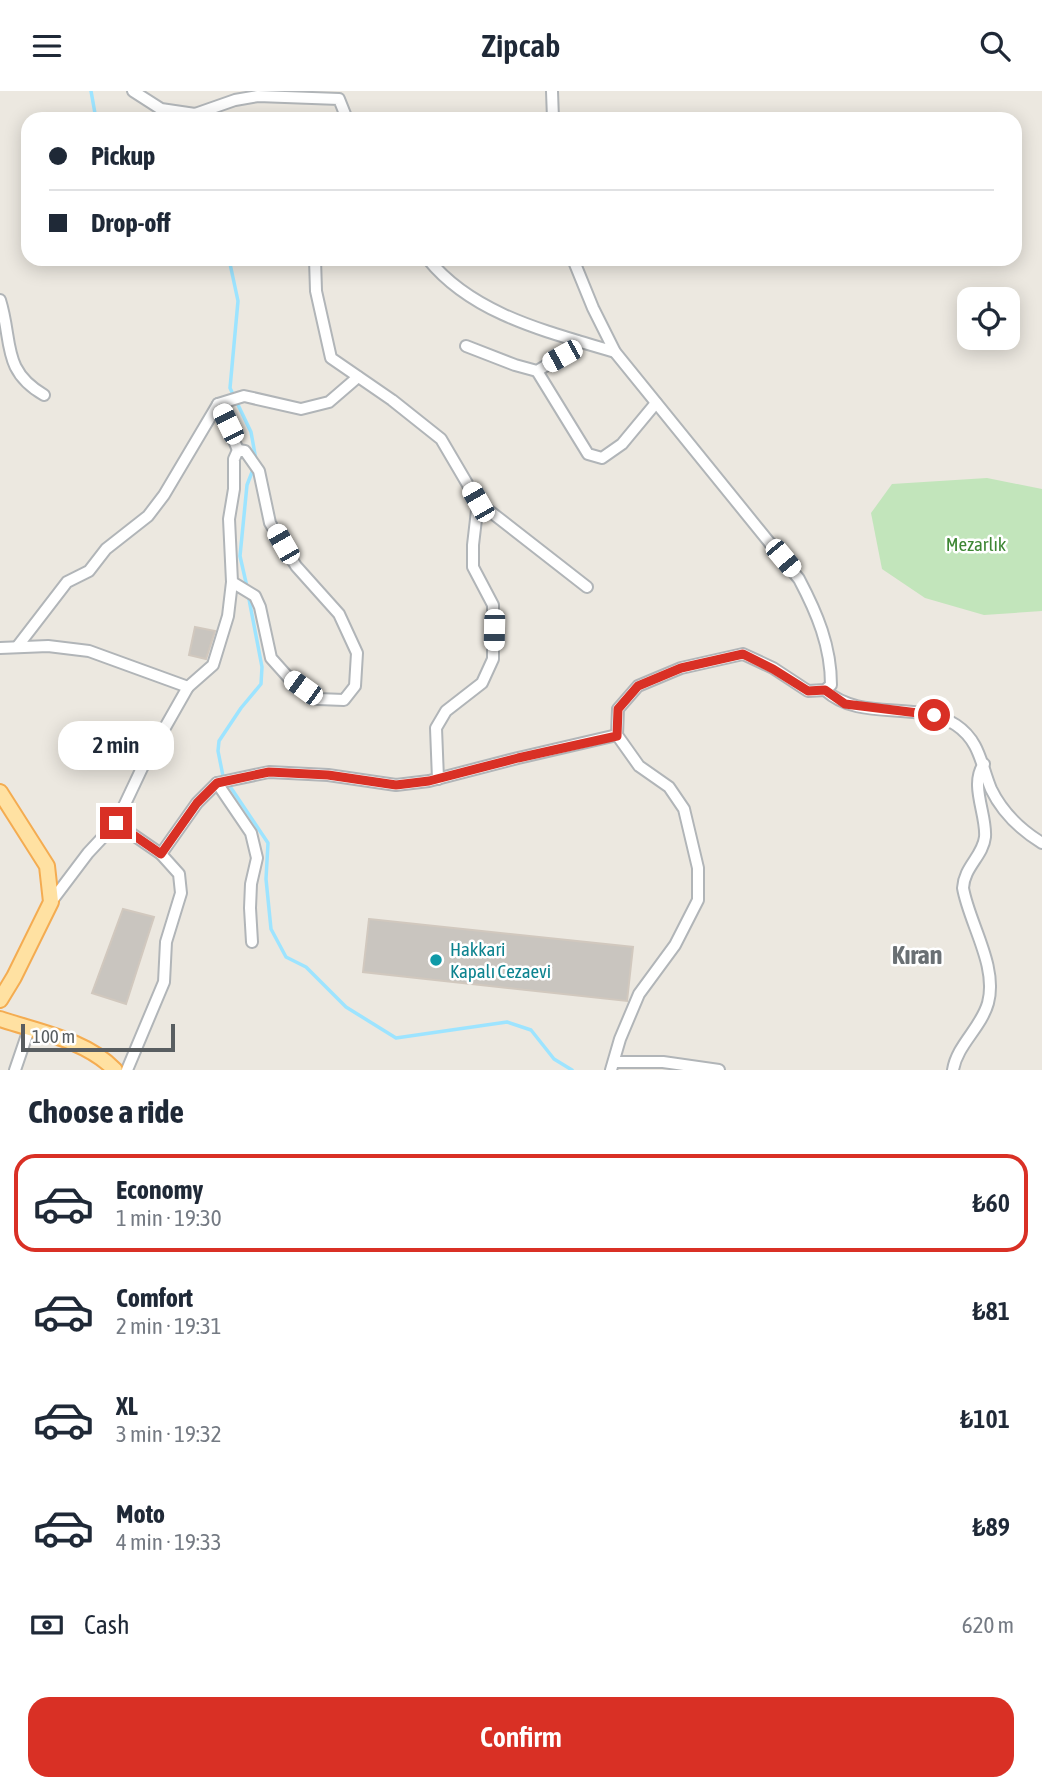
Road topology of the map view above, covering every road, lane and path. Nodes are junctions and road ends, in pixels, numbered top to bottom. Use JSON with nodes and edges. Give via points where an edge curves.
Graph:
{"nodes":[{"id":1,"x":133,"y":91,"type":"edge"},
{"id":2,"x":552,"y":91,"type":"edge"},
{"id":3,"x":181,"y":112,"type":"edge"},
{"id":4,"x":201,"y":112,"type":"edge"},
{"id":5,"x":344,"y":112,"type":"edge"},
{"id":6,"x":553,"y":112,"type":"edge"},
{"id":7,"x":315,"y":266,"type":"edge"},
{"id":8,"x":436,"y":266,"type":"edge"},
{"id":9,"x":576,"y":266,"type":"edge"},
{"id":10,"x":0,"y":300,"type":"edge"},
{"id":11,"x":577,"y":341,"type":"junction"},
{"id":12,"x":466,"y":346,"type":"dead end"},
{"id":13,"x":615,"y":352,"type":"junction"},
{"id":14,"x":537,"y":371,"type":"junction"},
{"id":15,"x":358,"y":377,"type":"junction"},
{"id":16,"x":44,"y":395,"type":"dead end"},
{"id":17,"x":218,"y":404,"type":"junction"},
{"id":18,"x":656,"y":404,"type":"junction"},
{"id":19,"x":237,"y":450,"type":"junction"},
{"id":20,"x":478,"y":502,"type":"junction"},
{"id":21,"x":232,"y":582,"type":"junction"},
{"id":22,"x":587,"y":587,"type":"dead end"},
{"id":23,"x":17,"y":647,"type":"junction"},
{"id":24,"x":0,"y":648,"type":"edge"},
{"id":25,"x":188,"y":687,"type":"junction"},
{"id":26,"x":825,"y":690,"type":"junction"},
{"id":27,"x":617,"y":736,"type":"junction"},
{"id":28,"x":984,"y":764,"type":"junction"},
{"id":29,"x":438,"y":779,"type":"junction"},
{"id":30,"x":217,"y":783,"type":"junction"},
{"id":31,"x":0,"y":792,"type":"edge"},
{"id":32,"x":116,"y":823,"type":"junction"},
{"id":33,"x":1042,"y":843,"type":"edge"},
{"id":34,"x":161,"y":854,"type":"junction"},
{"id":35,"x":51,"y":902,"type":"junction"},
{"id":36,"x":252,"y":942,"type":"dead end"},
{"id":37,"x":0,"y":1000,"type":"edge"},
{"id":38,"x":0,"y":1020,"type":"edge"},
{"id":39,"x":29,"y":1029,"type":"junction"},
{"id":40,"x":613,"y":1066,"type":"edge"},
{"id":41,"x":15,"y":1070,"type":"edge"},
{"id":42,"x":115,"y":1070,"type":"edge"},
{"id":43,"x":127,"y":1070,"type":"edge"},
{"id":44,"x":719,"y":1070,"type":"edge"},
{"id":45,"x":953,"y":1070,"type":"edge"}],
"edges":[{"from":1,"to":3,"type":"street","via":[[161,109]]},
{"from":2,"to":6,"type":"street"},
{"from":4,"to":5,"type":"street","via":[[258,96],[339,99]]},
{"from":7,"to":15,"type":"street","via":[[331,358]]},
{"from":8,"to":11,"type":"street","via":[[472,300]]},
{"from":9,"to":13,"type":"street"},
{"from":10,"to":16,"type":"street","via":[[14,366]]},
{"from":11,"to":13,"type":"street"},
{"from":11,"to":14,"type":"street"},
{"from":12,"to":14,"type":"street"},
{"from":13,"to":18,"type":"street"},
{"from":14,"to":18,"type":"street","via":[[588,454],[602,458],[622,444]]},
{"from":15,"to":17,"type":"street","via":[[329,403],[301,409],[244,396]]},
{"from":15,"to":20,"type":"street","via":[[441,439]]},
{"from":17,"to":19,"type":"street"},
{"from":17,"to":23,"type":"street","via":[[148,516],[106,549],[89,571],[66,582]]},
{"from":18,"to":26,"type":"street","via":[[799,579],[819,617],[831,664],[831,685]]},
{"from":19,"to":21,"type":"street","via":[[229,519]]},
{"from":19,"to":21,"type":"street","via":[[245,451],[259,471],[270,523],[296,566],[339,614],[357,653],[355,686],[344,700],[318,699],[288,677],[271,658],[255,596]]},
{"from":20,"to":22,"type":"street"},
{"from":20,"to":29,"type":"street","via":[[473,567],[493,605],[493,659],[482,683],[446,711],[436,728]]},
{"from":21,"to":25,"type":"street","via":[[228,616],[213,665]]},
{"from":23,"to":24,"type":"street"},
{"from":23,"to":25,"type":"street","via":[[89,651]]},
{"from":25,"to":32,"type":"street"},
{"from":26,"to":27,"type":"street","via":[[808,691],[743,654],[681,668],[638,686],[618,709]]},
{"from":26,"to":28,"type":"street","via":[[845,704],[944,719],[972,740]]},
{"from":27,"to":29,"type":"street"},
{"from":27,"to":40,"type":"street","via":[[639,766],[669,787],[684,809],[698,868],[698,900],[676,945],[639,994]]},
{"from":28,"to":33,"type":"street","via":[[999,803]]},
{"from":28,"to":45,"type":"street","via":[[978,777],[985,838],[964,876],[963,888],[990,990],[981,1020]]},
{"from":29,"to":30,"type":"street","via":[[396,785],[269,772]]},
{"from":30,"to":34,"type":"street"},
{"from":30,"to":36,"type":"street","via":[[251,833],[257,858],[251,884]]},
{"from":31,"to":35,"type":"main road","via":[[47,866]]},
{"from":32,"to":34,"type":"street"},
{"from":32,"to":35,"type":"street"},
{"from":34,"to":43,"type":"street","via":[[179,874],[181,893],[166,942],[164,982]]},
{"from":35,"to":37,"type":"main road"},
{"from":38,"to":39,"type":"main road"},
{"from":39,"to":41,"type":"street"},
{"from":39,"to":42,"type":"main road","via":[[101,1056]]},
{"from":40,"to":44,"type":"street","via":[[663,1062]]}]}
